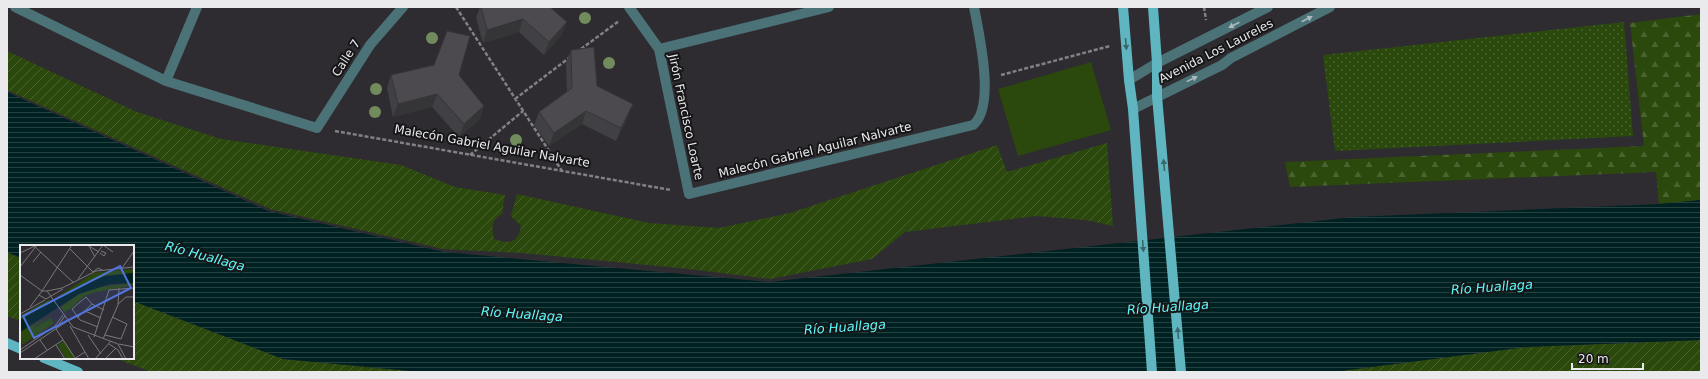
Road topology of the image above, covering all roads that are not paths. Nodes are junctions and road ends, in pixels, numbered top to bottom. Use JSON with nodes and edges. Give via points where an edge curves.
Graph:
{"nodes":[{"id":1,"x":15,"y":7,"type":"edge"},
{"id":2,"x":197,"y":7,"type":"edge"},
{"id":3,"x":404,"y":7,"type":"edge"},
{"id":4,"x":829,"y":7,"type":"edge"},
{"id":5,"x":974,"y":7,"type":"edge"},
{"id":6,"x":1123,"y":7,"type":"edge"},
{"id":7,"x":1153,"y":7,"type":"edge"},
{"id":8,"x":1268,"y":7,"type":"edge"},
{"id":9,"x":1330,"y":7,"type":"edge"},
{"id":10,"x":631,"y":9,"type":"edge"},
{"id":11,"x":810,"y":10,"type":"edge"},
{"id":12,"x":659,"y":49,"type":"junction"},
{"id":13,"x":1157,"y":63,"type":"junction"},
{"id":14,"x":1129,"y":80,"type":"junction"},
{"id":15,"x":166,"y":81,"type":"junction"},
{"id":16,"x":1157,"y":96,"type":"junction"},
{"id":17,"x":1133,"y":109,"type":"junction"},
{"id":18,"x":689,"y":194,"type":"joint"},
{"id":19,"x":7,"y":343,"type":"edge"},
{"id":20,"x":20,"y":348,"type":"edge"},
{"id":21,"x":46,"y":359,"type":"edge"},
{"id":22,"x":78,"y":372,"type":"edge"},
{"id":23,"x":1152,"y":372,"type":"edge"},
{"id":24,"x":1181,"y":372,"type":"edge"}],
"edges":[{"from":1,"to":15,"type":"street"},
{"from":2,"to":15,"type":"street"},
{"from":3,"to":15,"type":"street","name":"Calle 7","via":[[370,45],[316,128]]},
{"from":4,"to":11,"type":"street"},
{"from":5,"to":18,"type":"street","name":"Malecón Gabriel Aguilar Nalvarte","via":[[986,80],[981,115],[973,125]]},
{"from":6,"to":14,"type":"main road","one_way":true},
{"from":7,"to":13,"type":"main road"},
{"from":8,"to":13,"type":"street","name":"Avenida Los Laureles","one_way":true},
{"from":16,"to":9,"type":"street","name":"Avenida Los Laureles","one_way":true,"via":[[1222,65]]},
{"from":10,"to":12,"type":"street","name":"Jirón Francisco Loarte"},
{"from":11,"to":12,"type":"street"},
{"from":12,"to":18,"type":"street","name":"Jirón Francisco Loarte"},
{"from":13,"to":14,"type":"street","name":"Avenida Los Laureles"},
{"from":13,"to":16,"type":"main road"},
{"from":14,"to":17,"type":"main road"},
{"from":16,"to":17,"type":"street","name":"Avenida Los Laureles"},
{"from":24,"to":16,"type":"main road","one_way":true},
{"from":17,"to":23,"type":"main road","one_way":true},
{"from":19,"to":20,"type":"main road"},
{"from":21,"to":22,"type":"main road"}]}
